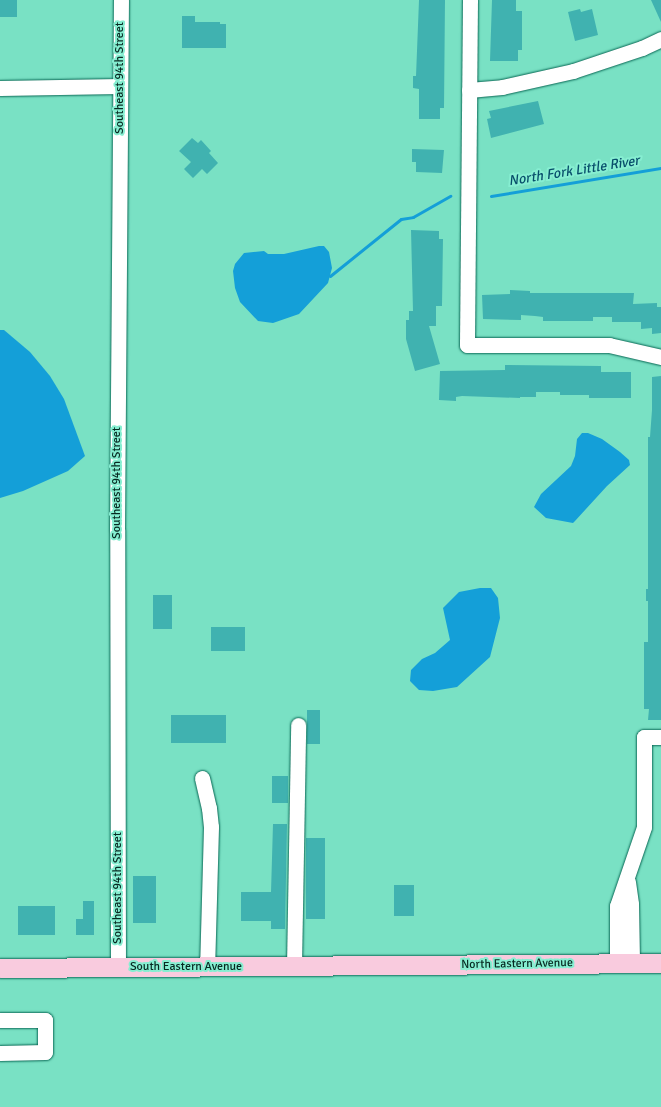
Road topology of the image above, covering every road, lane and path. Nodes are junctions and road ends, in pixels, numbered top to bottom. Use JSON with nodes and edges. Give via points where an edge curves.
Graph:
{"nodes":[{"id":1,"x":121,"y":0,"type":"edge"},
{"id":2,"x":470,"y":0,"type":"edge"},
{"id":3,"x":661,"y":39,"type":"edge"},
{"id":4,"x":120,"y":86,"type":"junction"},
{"id":5,"x":0,"y":88,"type":"edge"},
{"id":6,"x":469,"y":90,"type":"junction"},
{"id":7,"x":661,"y":357,"type":"edge"},
{"id":8,"x":298,"y":725,"type":"dead end"},
{"id":9,"x":661,"y":737,"type":"edge"},
{"id":10,"x":202,"y":778,"type":"dead end"},
{"id":11,"x":624,"y":963,"type":"junction"},
{"id":12,"x":661,"y":963,"type":"edge"},
{"id":13,"x":207,"y":966,"type":"junction"},
{"id":14,"x":294,"y":966,"type":"junction"},
{"id":15,"x":372,"y":966,"type":"joint"},
{"id":16,"x":118,"y":967,"type":"junction"},
{"id":17,"x":0,"y":968,"type":"edge"},
{"id":18,"x":0,"y":1020,"type":"edge"},
{"id":19,"x":0,"y":1053,"type":"edge"}],
"edges":[{"from":1,"to":4,"type":"street","name":"Southeast 94th Street"},
{"from":2,"to":6,"type":"street"},
{"from":3,"to":6,"type":"street","via":[[573,71],[502,87]]},
{"from":4,"to":5,"type":"street"},
{"from":4,"to":16,"type":"street","name":"Southeast 94th Street","via":[[116,539]]},
{"from":6,"to":7,"type":"street","via":[[467,345],[608,344]]},
{"from":8,"to":14,"type":"street"},
{"from":9,"to":11,"type":"street","via":[[644,737],[644,827],[617,906]]},
{"from":10,"to":13,"type":"street","via":[[211,827]]},
{"from":11,"to":12,"type":"main road","name":"North Eastern Avenue"},
{"from":11,"to":15,"type":"main road","name":"North Eastern Avenue"},
{"from":13,"to":14,"type":"main road","name":"South Eastern Avenue"},
{"from":13,"to":16,"type":"main road","name":"South Eastern Avenue"},
{"from":14,"to":15,"type":"main road","name":"South Eastern Avenue"},
{"from":16,"to":17,"type":"main road","name":"South Eastern Avenue"},
{"from":18,"to":19,"type":"street","via":[[45,1020],[45,1052]]}]}
